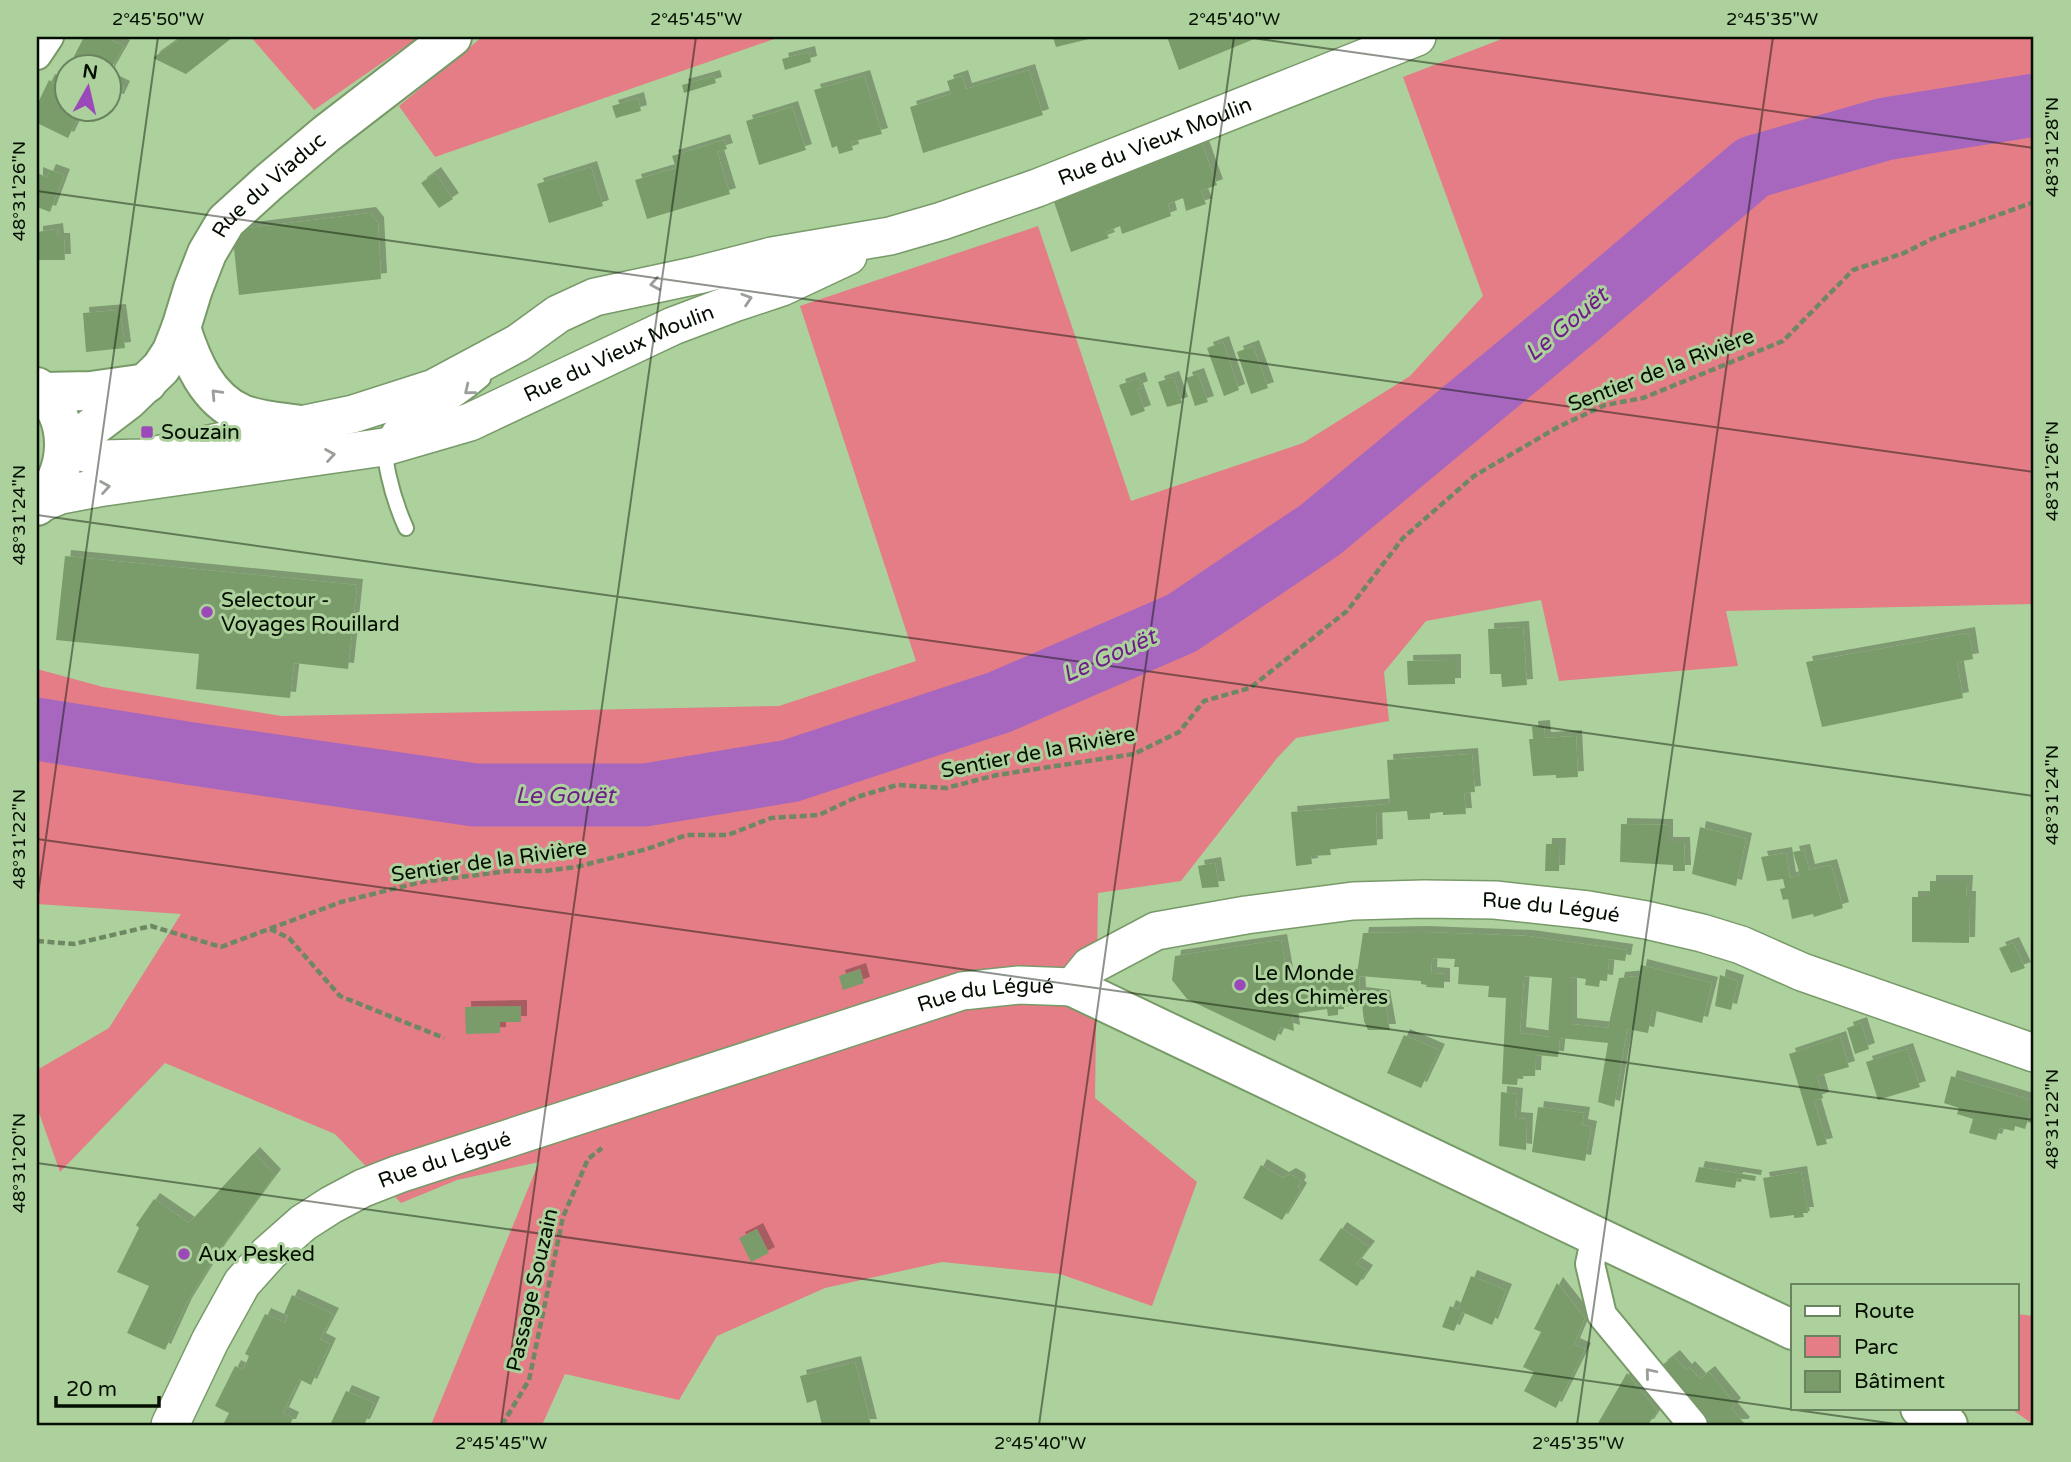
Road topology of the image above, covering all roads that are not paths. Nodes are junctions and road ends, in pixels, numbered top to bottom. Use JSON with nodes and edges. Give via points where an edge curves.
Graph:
{"nodes":[{"id":1,"x":48,"y":37,"type":"edge"},
{"id":2,"x":452,"y":37,"type":"edge"},
{"id":3,"x":1417,"y":37,"type":"edge"},
{"id":4,"x":37,"y":55,"type":"edge"},
{"id":5,"x":890,"y":236,"type":"junction"},
{"id":6,"x":181,"y":328,"type":"junction"},
{"id":7,"x":518,"y":343,"type":"junction"},
{"id":8,"x":147,"y":383,"type":"junction"},
{"id":9,"x":40,"y":389,"type":"edge"},
{"id":10,"x":300,"y":425,"type":"junction"},
{"id":11,"x":65,"y":444,"type":"junction"},
{"id":12,"x":384,"y":447,"type":"junction"},
{"id":13,"x":38,"y":505,"type":"edge"},
{"id":14,"x":406,"y":528,"type":"dead end"},
{"id":15,"x":1073,"y":987,"type":"junction"},
{"id":16,"x":2034,"y":1053,"type":"edge"},
{"id":17,"x":1596,"y":1236,"type":"junction"},
{"id":18,"x":1791,"y":1329,"type":"edge"},
{"id":19,"x":1923,"y":1410,"type":"edge"},
{"id":20,"x":170,"y":1425,"type":"edge"},
{"id":21,"x":1693,"y":1425,"type":"edge"},
{"id":22,"x":1948,"y":1425,"type":"edge"}],
"edges":[{"from":1,"to":4,"type":"street"},
{"from":2,"to":6,"type":"main road","name":"Rue du Viaduc","via":[[326,134],[226,221],[207,253]]},
{"from":3,"to":5,"type":"street","name":"Rue du Vieux Moulin","via":[[1037,188]]},
{"from":5,"to":7,"type":"street","name":"Rue du Vieux Moulin","one_way":true,"via":[[772,256],[595,297],[558,314]]},
{"from":12,"to":5,"type":"street","name":"Rue du Vieux Moulin","one_way":true,"via":[[470,422],[673,326],[782,287]]},
{"from":6,"to":8,"type":"main road","name":"Rue du Viaduc","via":[[172,351]]},
{"from":10,"to":6,"type":"main road","one_way":true,"via":[[241,414],[218,400],[202,378]]},
{"from":7,"to":10,"type":"street","name":"Rue du Vieux Moulin","via":[[434,388],[353,414]]},
{"from":7,"to":12,"type":"lane","name":"Rue du Vieux Moulin","one_way":true,"via":[[458,399],[394,425],[385,435]]},
{"from":8,"to":9,"type":"main road","via":[[91,391]]},
{"from":8,"to":11,"type":"main road","name":"Rue du Viaduc"},
{"from":9,"to":11,"type":"main road","via":[[55,408]]},
{"from":10,"to":11,"type":"street","name":"Rue du Vieux Moulin","via":[[142,458],[103,459]]},
{"from":11,"to":13,"type":"main road","via":[[58,478]]},
{"from":13,"to":12,"type":"street","name":"Rue du Vieux Moulin","one_way":true,"via":[[98,488]]},
{"from":12,"to":14,"type":"lane","via":[[396,506]]},
{"from":15,"to":16,"type":"street","name":"Rue du Légué","via":[[1090,967],[1156,931],[1353,901],[1496,900],[1588,910],[1702,933]]},
{"from":15,"to":17,"type":"main road"},
{"from":15,"to":20,"type":"street","name":"Rue du Légué","via":[[1019,985],[962,991],[363,1188],[303,1223],[242,1283]]},
{"from":17,"to":18,"type":"main road"},
{"from":21,"to":17,"type":"street","one_way":true,"via":[[1602,1315],[1590,1264]]},
{"from":19,"to":22,"type":"main road"}]}
